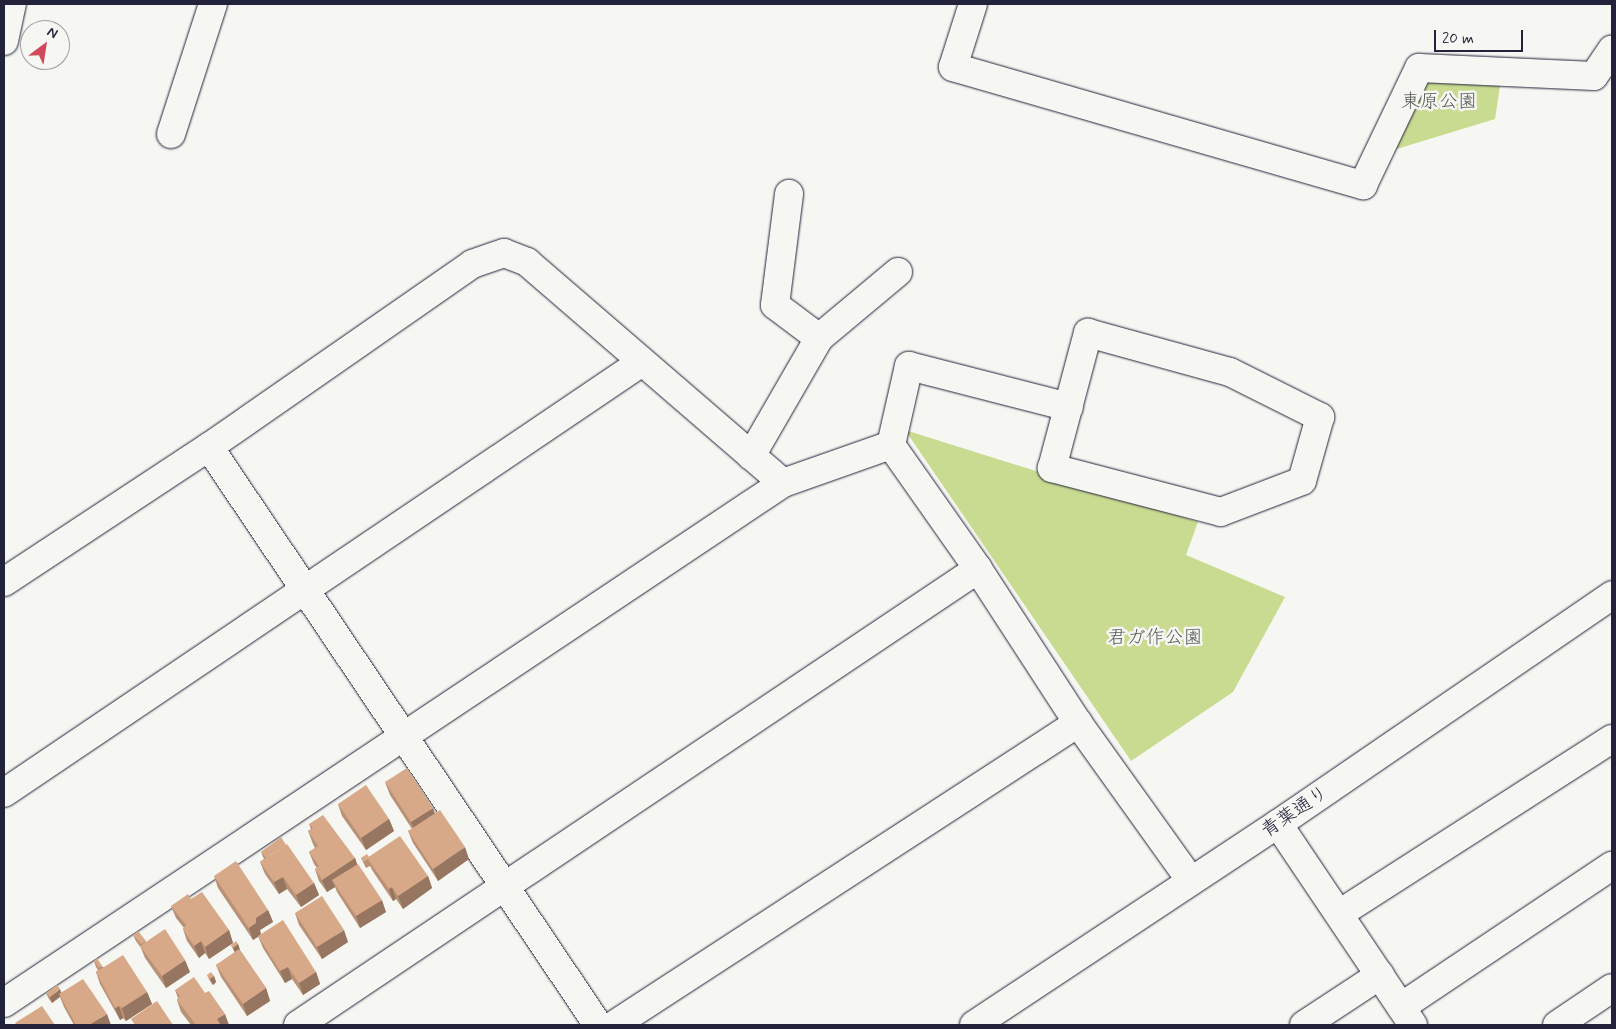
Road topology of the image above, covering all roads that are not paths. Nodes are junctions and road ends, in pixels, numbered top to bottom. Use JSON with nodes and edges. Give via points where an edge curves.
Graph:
{"nodes":[{"id":1,"x":12,"y":4,"type":"edge"},
{"id":2,"x":213,"y":4,"type":"edge"},
{"id":3,"x":973,"y":4,"type":"edge"},
{"id":4,"x":4,"y":41,"type":"edge"},
{"id":5,"x":1612,"y":49,"type":"edge"},
{"id":6,"x":171,"y":134,"type":"dead end"},
{"id":7,"x":789,"y":194,"type":"dead end"},
{"id":8,"x":898,"y":272,"type":"dead end"},
{"id":9,"x":819,"y":338,"type":"junction"},
{"id":10,"x":642,"y":362,"type":"junction"},
{"id":11,"x":1069,"y":407,"type":"junction"},
{"id":12,"x":891,"y":445,"type":"junction"},
{"id":13,"x":209,"y":447,"type":"junction"},
{"id":14,"x":752,"y":456,"type":"junction"},
{"id":15,"x":783,"y":483,"type":"junction"},
{"id":16,"x":978,"y":568,"type":"junction"},
{"id":17,"x":4,"y":582,"type":"edge"},
{"id":18,"x":305,"y":590,"type":"junction"},
{"id":19,"x":1612,"y":595,"type":"edge"},
{"id":20,"x":1078,"y":723,"type":"junction"},
{"id":21,"x":403,"y":736,"type":"junction"},
{"id":22,"x":1612,"y":739,"type":"edge"},
{"id":23,"x":4,"y":793,"type":"edge"},
{"id":24,"x":1278,"y":824,"type":"junction"},
{"id":25,"x":1612,"y":866,"type":"edge"},
{"id":26,"x":1192,"y":881,"type":"junction"},
{"id":27,"x":504,"y":886,"type":"junction"},
{"id":28,"x":1339,"y":914,"type":"junction"},
{"id":29,"x":1380,"y":975,"type":"junction"},
{"id":30,"x":1612,"y":988,"type":"edge"},
{"id":31,"x":4,"y":1003,"type":"edge"},
{"id":32,"x":1407,"y":1016,"type":"edge"},
{"id":33,"x":983,"y":1023,"type":"edge"},
{"id":34,"x":298,"y":1025,"type":"edge"},
{"id":35,"x":598,"y":1025,"type":"edge"},
{"id":36,"x":614,"y":1025,"type":"edge"},
{"id":37,"x":1304,"y":1025,"type":"edge"},
{"id":38,"x":1557,"y":1025,"type":"edge"}],
"edges":[{"from":1,"to":4,"type":"street"},
{"from":2,"to":6,"type":"street"},
{"from":3,"to":5,"type":"street","via":[[953,67],[1363,185],[1419,68],[1594,76]]},
{"from":7,"to":9,"type":"street","via":[[775,305]]},
{"from":8,"to":9,"type":"street"},
{"from":9,"to":14,"type":"street"},
{"from":10,"to":13,"type":"street","via":[[526,262],[504,253],[472,264]]},
{"from":10,"to":14,"type":"street"},
{"from":10,"to":18,"type":"street"},
{"from":11,"to":11,"type":"street","via":[[1052,468],[1221,512],[1302,481],[1320,417],[1230,372],[1088,333]]},
{"from":11,"to":12,"type":"street","via":[[909,366]]},
{"from":12,"to":15,"type":"street"},
{"from":12,"to":16,"type":"street"},
{"from":13,"to":17,"type":"street"},
{"from":13,"to":18,"type":"street"},
{"from":14,"to":15,"type":"street"},
{"from":15,"to":21,"type":"street"},
{"from":16,"to":20,"type":"street"},
{"from":16,"to":27,"type":"street"},
{"from":18,"to":21,"type":"street"},
{"from":18,"to":23,"type":"street"},
{"from":19,"to":24,"type":"street","name":"青葉通り"},
{"from":20,"to":26,"type":"street"},
{"from":20,"to":36,"type":"street"},
{"from":21,"to":27,"type":"street"},
{"from":21,"to":31,"type":"street"},
{"from":22,"to":28,"type":"street"},
{"from":24,"to":26,"type":"street","name":"青葉通り"},
{"from":24,"to":28,"type":"street"},
{"from":25,"to":32,"type":"street"},
{"from":26,"to":33,"type":"street","name":"青葉通り"},
{"from":27,"to":34,"type":"street"},
{"from":27,"to":35,"type":"street"},
{"from":28,"to":29,"type":"street"},
{"from":29,"to":32,"type":"street"},
{"from":29,"to":37,"type":"street"},
{"from":30,"to":38,"type":"street"}]}
